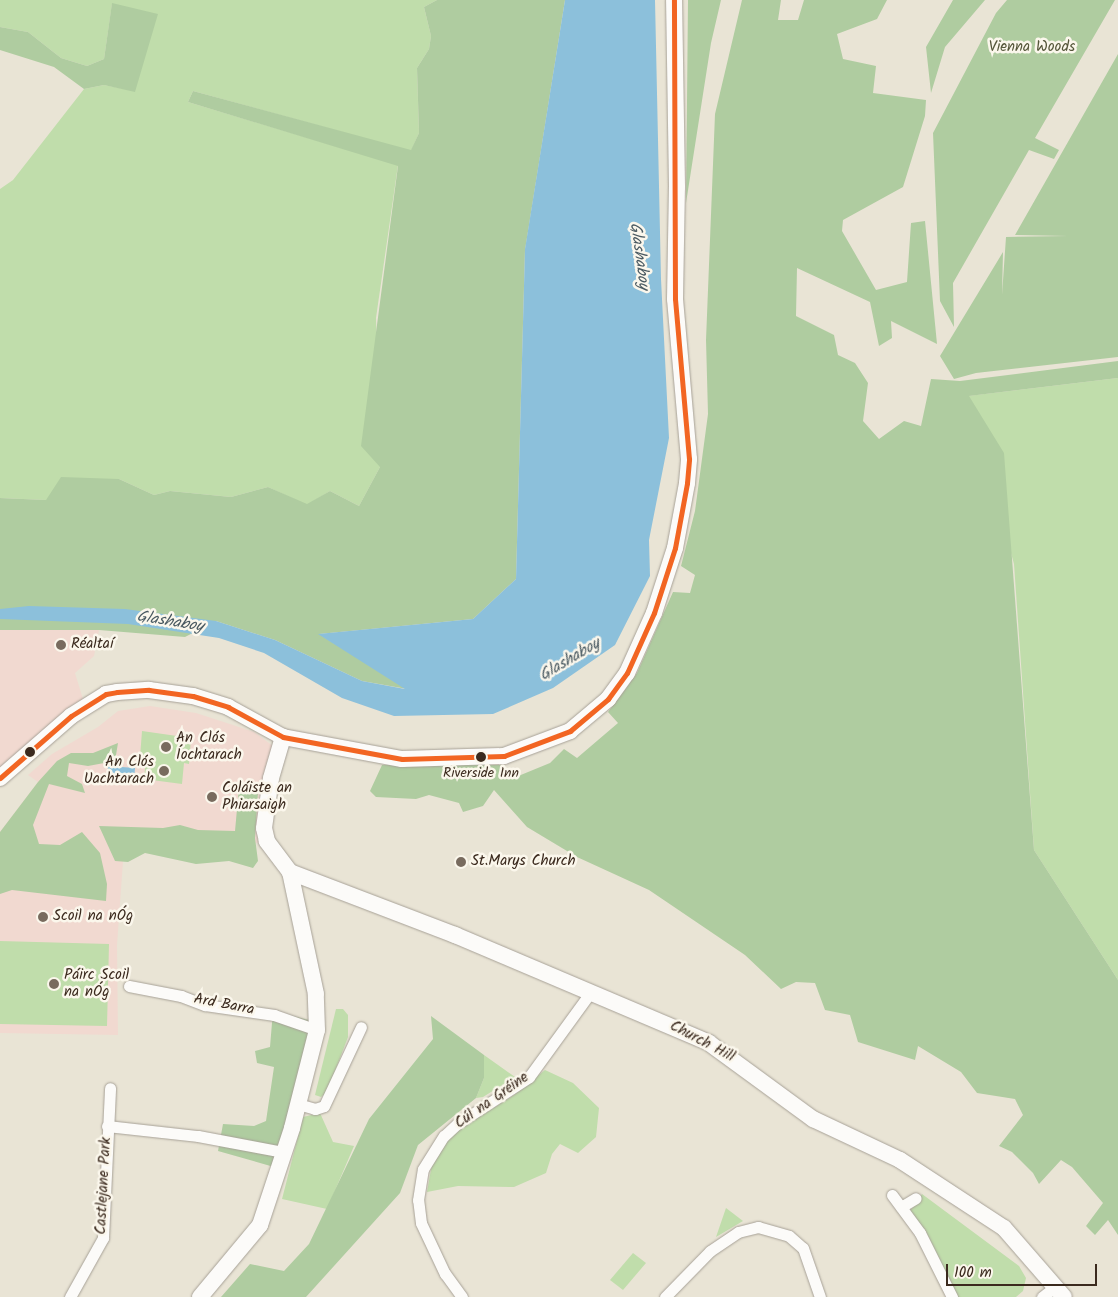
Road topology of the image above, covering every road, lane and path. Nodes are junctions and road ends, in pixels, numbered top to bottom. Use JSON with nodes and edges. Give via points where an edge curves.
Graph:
{"nodes":[{"id":1,"x":674,"y":0,"type":"edge"},
{"id":2,"x":283,"y":737,"type":"junction"},
{"id":3,"x":0,"y":778,"type":"edge"},
{"id":4,"x":290,"y":872,"type":"junction"},
{"id":5,"x":128,"y":986,"type":"dead end"},
{"id":6,"x":590,"y":993,"type":"junction"},
{"id":7,"x":361,"y":1027,"type":"dead end"},
{"id":8,"x":317,"y":1030,"type":"junction"},
{"id":9,"x":110,"y":1088,"type":"dead end"},
{"id":10,"x":298,"y":1104,"type":"junction"},
{"id":11,"x":108,"y":1126,"type":"junction"},
{"id":12,"x":283,"y":1152,"type":"junction"},
{"id":13,"x":892,"y":1196,"type":"dead end"},
{"id":14,"x":916,"y":1198,"type":"dead end"},
{"id":15,"x":902,"y":1207,"type":"junction"},
{"id":16,"x":1060,"y":1292,"type":"edge"},
{"id":17,"x":70,"y":1297,"type":"edge"},
{"id":18,"x":200,"y":1297,"type":"edge"},
{"id":19,"x":462,"y":1297,"type":"edge"},
{"id":20,"x":665,"y":1297,"type":"edge"},
{"id":21,"x":820,"y":1297,"type":"edge"},
{"id":22,"x":952,"y":1297,"type":"edge"},
{"id":23,"x":1042,"y":1297,"type":"edge"}],
"edges":[{"from":1,"to":2,"type":"street","via":[[675,299],[689,458],[675,548],[654,613],[627,673],[608,699],[570,732],[504,756],[402,759]]},
{"from":2,"to":3,"type":"street","via":[[228,707],[193,696],[149,690],[117,692],[106,694],[71,716]]},
{"from":2,"to":4,"type":"street","via":[[264,828],[267,841]]},
{"from":4,"to":6,"type":"street","name":"Church Hill","via":[[315,879]]},
{"from":4,"to":8,"type":"street","via":[[316,994]]},
{"from":5,"to":8,"type":"street","name":"Ard Barra","via":[[181,996],[205,1005],[274,1015]]},
{"from":6,"to":16,"type":"street","name":"Church Hill","via":[[709,1043],[813,1118],[900,1160],[1004,1228]]},
{"from":6,"to":19,"type":"street","name":"Cúl na Gréine","via":[[529,1077],[457,1124],[444,1136],[422,1169],[418,1200],[421,1223],[446,1274]]},
{"from":7,"to":10,"type":"street","via":[[324,1106],[315,1109]]},
{"from":8,"to":10,"type":"street"},
{"from":9,"to":11,"type":"street","name":"Castlejane Park"},
{"from":10,"to":12,"type":"street"},
{"from":11,"to":12,"type":"street","name":"Castlejane Park","via":[[198,1136]]},
{"from":11,"to":17,"type":"street","name":"Castlejane Park","via":[[103,1238]]},
{"from":12,"to":18,"type":"street","via":[[260,1225]]},
{"from":13,"to":15,"type":"street"},
{"from":14,"to":15,"type":"street"},
{"from":15,"to":22,"type":"street","via":[[929,1250]]},
{"from":16,"to":23,"type":"street"},
{"from":20,"to":21,"type":"street","via":[[710,1251],[738,1232],[758,1227],[789,1236],[803,1248]]}]}
